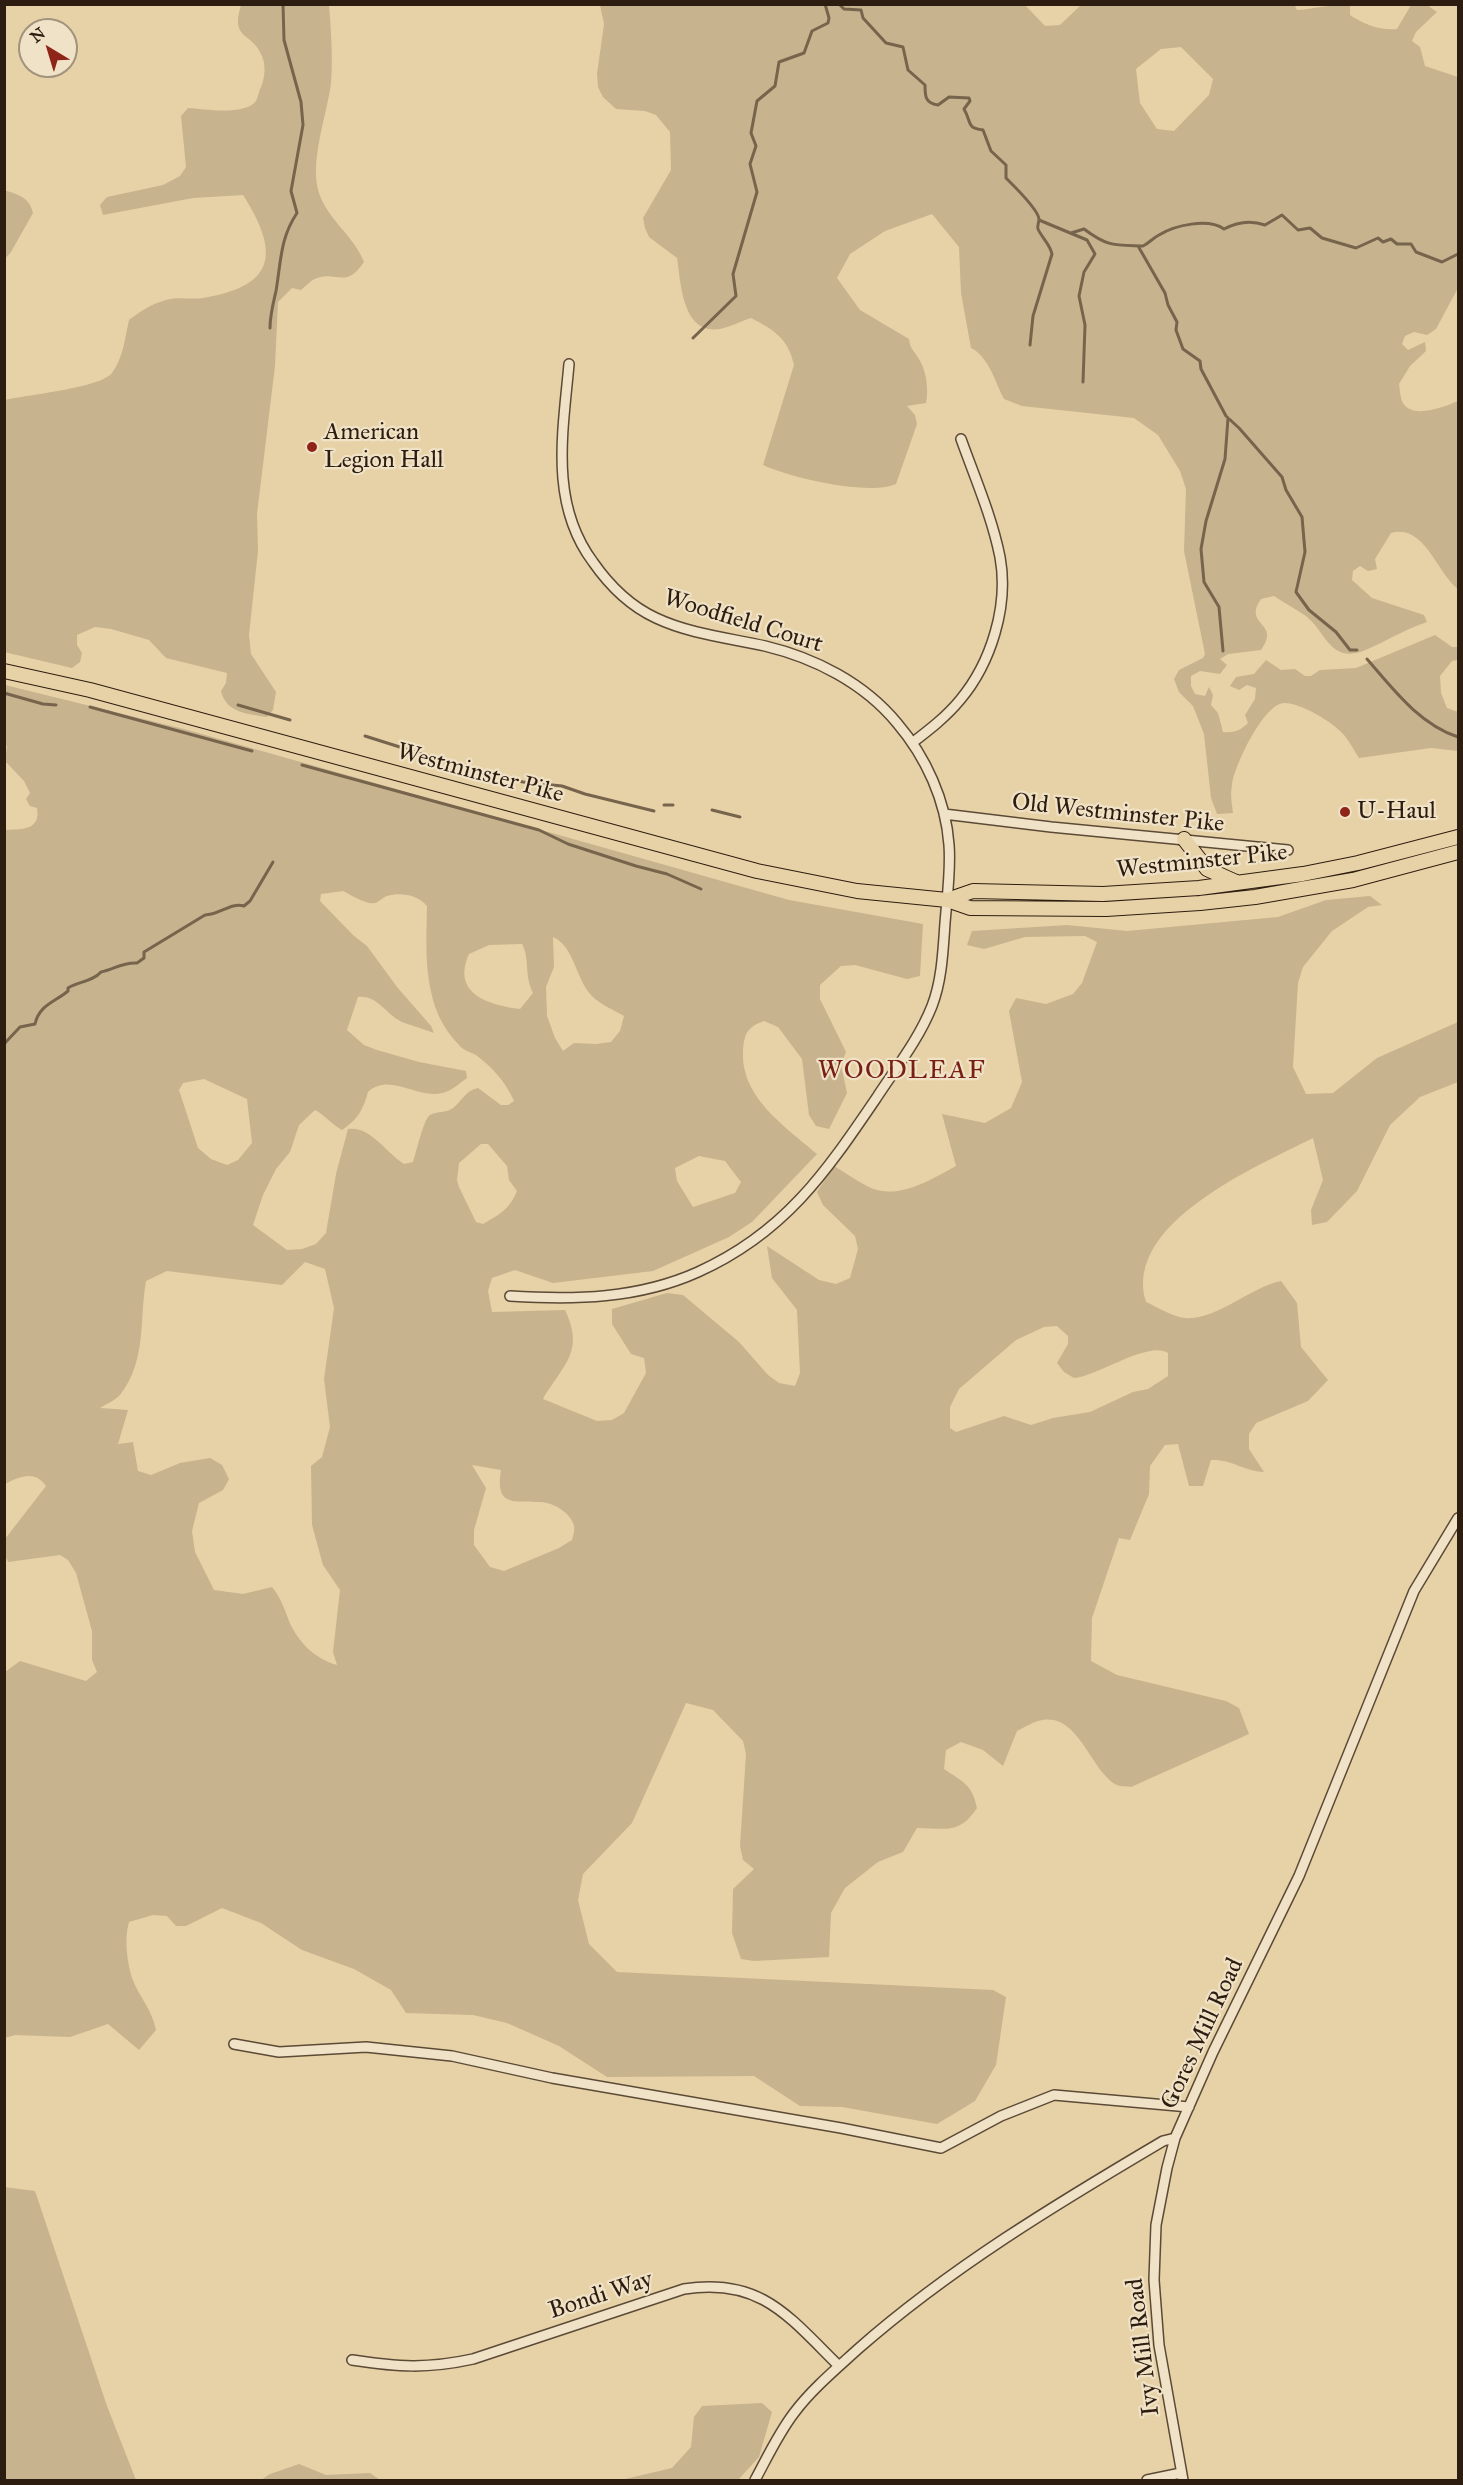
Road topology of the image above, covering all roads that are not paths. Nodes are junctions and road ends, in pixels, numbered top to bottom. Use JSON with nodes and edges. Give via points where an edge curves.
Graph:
{"nodes":[{"id":1,"x":570,"y":364,"type":"dead end"},
{"id":2,"x":961,"y":439,"type":"dead end"},
{"id":3,"x":4,"y":671,"type":"edge"},
{"id":4,"x":912,"y":743,"type":"junction"},
{"id":5,"x":944,"y":814,"type":"junction"},
{"id":6,"x":1458,"y":837,"type":"edge"},
{"id":7,"x":1184,"y":839,"type":"junction"},
{"id":8,"x":1288,"y":850,"type":"dead end"},
{"id":9,"x":1458,"y":852,"type":"edge"},
{"id":10,"x":1238,"y":883,"type":"junction"},
{"id":11,"x":946,"y":900,"type":"junction"},
{"id":12,"x":510,"y":1296,"type":"dead end"},
{"id":13,"x":1458,"y":1518,"type":"edge"},
{"id":14,"x":234,"y":2044,"type":"dead end"},
{"id":15,"x":1189,"y":2106,"type":"junction"},
{"id":16,"x":1175,"y":2138,"type":"junction"},
{"id":17,"x":352,"y":2360,"type":"dead end"},
{"id":18,"x":839,"y":2366,"type":"junction"},
{"id":19,"x":1182,"y":2476,"type":"edge"},
{"id":20,"x":755,"y":2481,"type":"edge"},
{"id":21,"x":1147,"y":2481,"type":"edge"}],
"edges":[{"from":1,"to":4,"type":"street","name":"Woodfield Court","via":[[562,452],[563,491],[581,545],[614,588],[641,609],[671,624],[791,654],[832,670],[881,706]]},
{"from":2,"to":4,"type":"street","via":[[1000,558],[1002,582],[997,622],[984,661],[968,690]]},
{"from":3,"to":11,"type":"highway","name":"Westminster Pike","via":[[90,690],[757,872],[857,891]]},
{"from":4,"to":5,"type":"street","name":"Woodfield Court","via":[[934,782]]},
{"from":5,"to":7,"type":"street","name":"Old Westminster Pike"},
{"from":5,"to":11,"type":"street","name":"Woodfield Court","via":[[949,846]]},
{"from":6,"to":10,"type":"highway","name":"Westminster Pike","via":[[1347,866]]},
{"from":7,"to":8,"type":"street","name":"Old Westminster Pike"},
{"from":7,"to":10,"type":"highway","via":[[1207,869]]},
{"from":9,"to":11,"type":"highway","name":"Westminster Pike","via":[[1353,880],[1200,903],[1106,909],[970,908]]},
{"from":10,"to":11,"type":"highway","name":"Westminster Pike","via":[[1103,894],[973,891]]},
{"from":11,"to":12,"type":"street","name":"Woodfield Court","via":[[938,988],[924,1023],[836,1157],[784,1216],[744,1247],[668,1283],[604,1297]]},
{"from":13,"to":15,"type":"street","name":"Gores Mill Road","via":[[1414,1591],[1299,1876]]},
{"from":14,"to":15,"type":"street","via":[[279,2052],[366,2047],[452,2056],[552,2078],[941,2148],[1001,2116],[1054,2095]]},
{"from":15,"to":16,"type":"street","name":"Gores Mill Road"},
{"from":16,"to":18,"type":"street","name":"Gores Mill Road","via":[[1149,2149],[974,2260]]},
{"from":16,"to":19,"type":"street","name":"Ivy Mill Road","via":[[1156,2225],[1154,2280],[1159,2345]]},
{"from":17,"to":18,"type":"street","name":"Bondi Way","via":[[415,2368],[453,2363],[684,2289],[720,2286],[736,2288],[770,2303]]},
{"from":18,"to":20,"type":"street","name":"Gores Mill Road","via":[[795,2412]]},
{"from":19,"to":21,"type":"street"}]}
